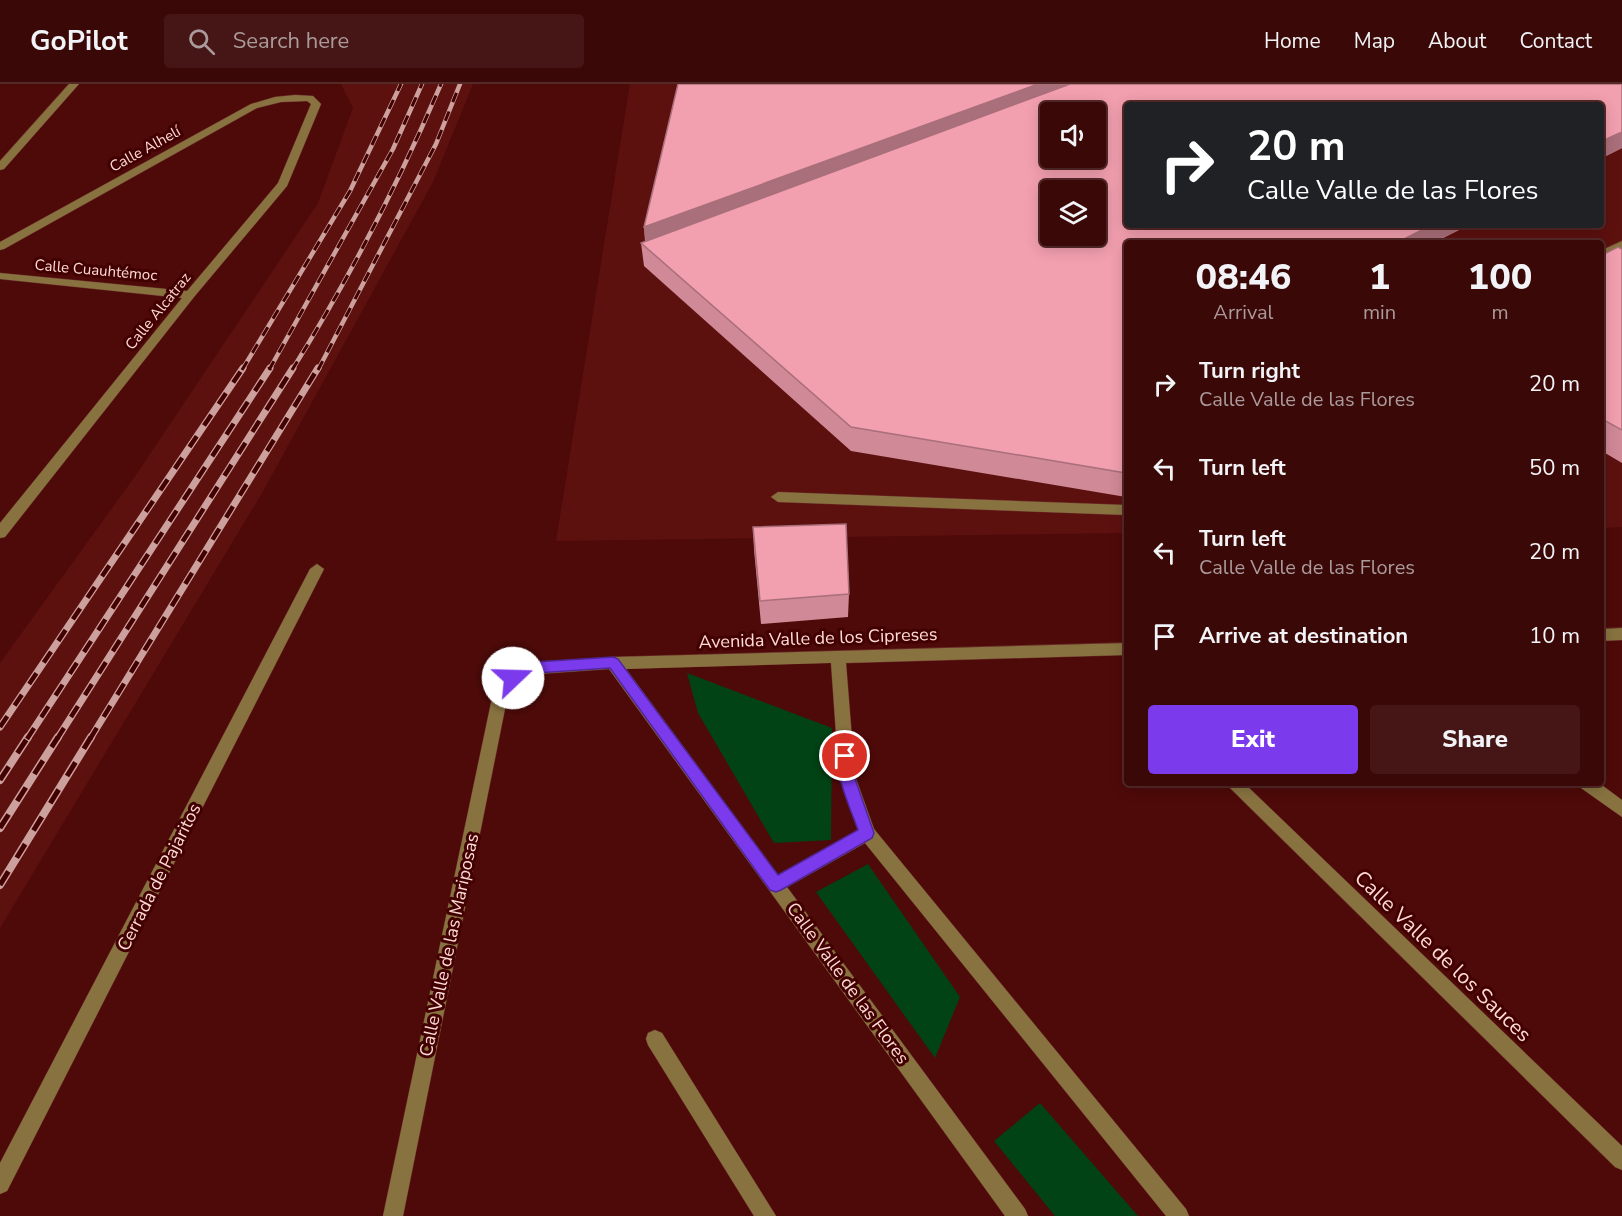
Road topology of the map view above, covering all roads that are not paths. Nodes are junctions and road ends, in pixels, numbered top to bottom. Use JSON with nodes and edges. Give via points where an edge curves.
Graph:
{"nodes":[{"id":1,"x":74,"y":84,"type":"edge"},
{"id":2,"x":310,"y":98,"type":"joint"},
{"id":3,"x":0,"y":167,"type":"edge"},
{"id":4,"x":1622,"y":244,"type":"edge"},
{"id":5,"x":0,"y":247,"type":"edge"},
{"id":6,"x":1604,"y":254,"type":"edge"},
{"id":7,"x":0,"y":276,"type":"edge"},
{"id":8,"x":190,"y":294,"type":"junction"},
{"id":9,"x":778,"y":497,"type":"dead end"},
{"id":10,"x":1124,"y":510,"type":"edge"},
{"id":11,"x":0,"y":533,"type":"edge"},
{"id":12,"x":317,"y":569,"type":"dead end"},
{"id":13,"x":1622,"y":634,"type":"edge"},
{"id":14,"x":1604,"y":635,"type":"edge"},
{"id":15,"x":1124,"y":649,"type":"edge"},
{"id":16,"x":838,"y":657,"type":"junction"},
{"id":17,"x":613,"y":663,"type":"junction"},
{"id":18,"x":513,"y":678,"type":"joint"},
{"id":19,"x":1236,"y":786,"type":"edge"},
{"id":20,"x":1591,"y":786,"type":"edge"},
{"id":21,"x":1622,"y":810,"type":"edge"},
{"id":22,"x":867,"y":833,"type":"junction"},
{"id":23,"x":776,"y":885,"type":"junction"},
{"id":24,"x":655,"y":1040,"type":"dead end"},
{"id":25,"x":1622,"y":1160,"type":"edge"},
{"id":26,"x":0,"y":1184,"type":"edge"},
{"id":27,"x":393,"y":1216,"type":"edge"},
{"id":28,"x":766,"y":1216,"type":"edge"},
{"id":29,"x":1018,"y":1216,"type":"edge"},
{"id":30,"x":1179,"y":1216,"type":"edge"}],
"edges":[{"from":1,"to":3,"type":"street"},
{"from":2,"to":5,"type":"street","name":"Calle Alhelí","via":[[272,99],[254,106]]},
{"from":2,"to":8,"type":"street","name":"Calle Alcatraz","via":[[316,104],[314,111],[283,184]]},
{"from":4,"to":6,"type":"street"},
{"from":7,"to":8,"type":"street","name":"Calle Cuauhtémoc"},
{"from":8,"to":11,"type":"street","name":"Calle Alcatraz"},
{"from":9,"to":10,"type":"street"},
{"from":12,"to":26,"type":"street","name":"Cerrada de Pajaritos"},
{"from":13,"to":14,"type":"street"},
{"from":15,"to":16,"type":"street","name":"Avenida Valle de los Cipreses"},
{"from":16,"to":17,"type":"street","name":"Avenida Valle de los Cipreses"},
{"from":16,"to":22,"type":"street","via":[[847,776]]},
{"from":17,"to":18,"type":"street","name":"Avenida Valle de los Cipreses","via":[[535,668]]},
{"from":17,"to":23,"type":"street","name":"Calle Valle de las Flores"},
{"from":18,"to":27,"type":"street","name":"Calle Valle de las Mariposas","via":[[500,698]]},
{"from":19,"to":25,"type":"street","name":"Calle Valle de los Sauces"},
{"from":20,"to":21,"type":"street"},
{"from":22,"to":23,"type":"street"},
{"from":22,"to":30,"type":"street"},
{"from":23,"to":29,"type":"street","name":"Calle Valle de las Flores"},
{"from":24,"to":28,"type":"street"}]}
